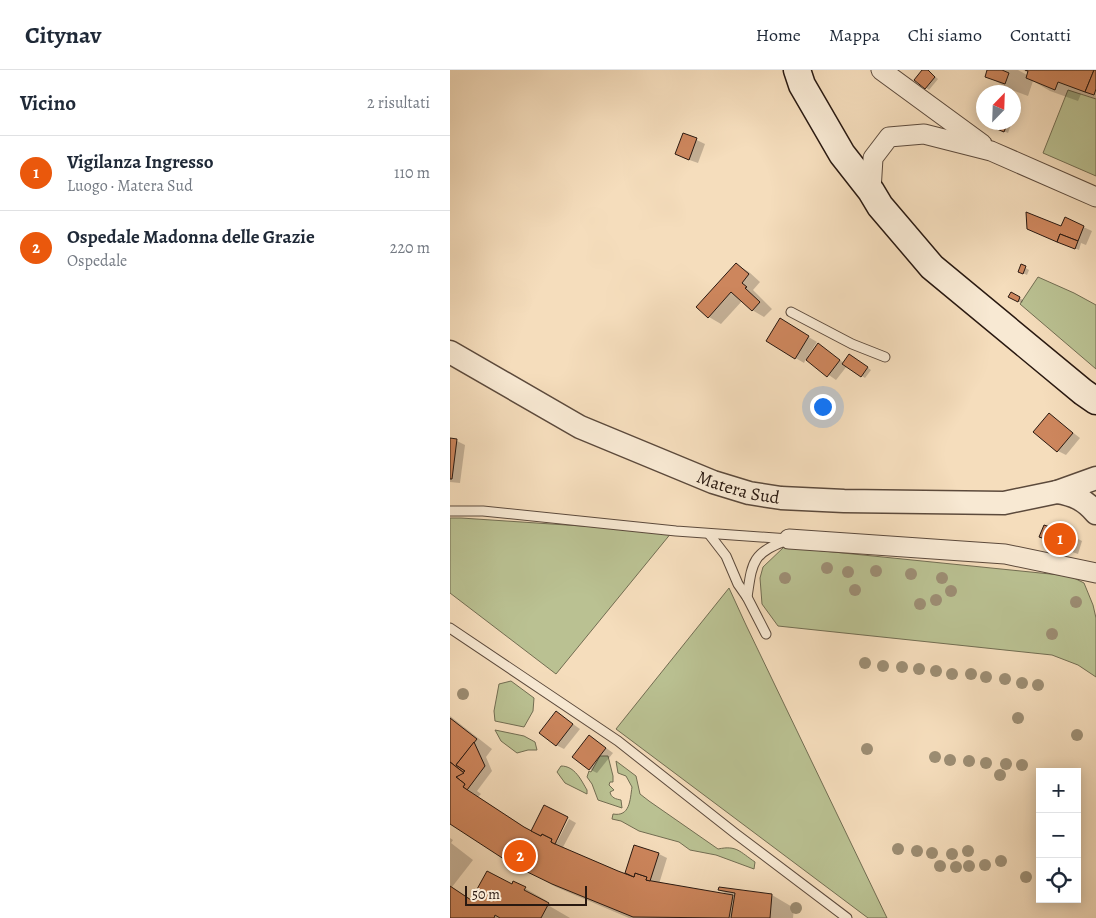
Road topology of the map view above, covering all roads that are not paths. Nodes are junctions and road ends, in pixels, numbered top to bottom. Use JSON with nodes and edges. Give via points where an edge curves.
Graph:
{"nodes":[{"id":1,"x":797,"y":70,"type":"edge"},
{"id":2,"x":881,"y":70,"type":"edge"},
{"id":3,"x":991,"y":151,"type":"junction"},
{"id":4,"x":871,"y":191,"type":"junction"},
{"id":5,"x":1094,"y":195,"type":"edge"},
{"id":6,"x":791,"y":312,"type":"dead end"},
{"id":7,"x":450,"y":352,"type":"edge"},
{"id":8,"x":885,"y":356,"type":"dead end"},
{"id":9,"x":1094,"y":402,"type":"edge"},
{"id":10,"x":1096,"y":478,"type":"edge"},
{"id":11,"x":1057,"y":492,"type":"junction"},
{"id":12,"x":450,"y":511,"type":"edge"},
{"id":13,"x":1096,"y":513,"type":"edge"},
{"id":14,"x":709,"y":534,"type":"junction"},
{"id":15,"x":789,"y":539,"type":"junction"},
{"id":16,"x":1096,"y":573,"type":"edge"},
{"id":17,"x":748,"y":598,"type":"junction"},
{"id":18,"x":450,"y":628,"type":"edge"},
{"id":19,"x":766,"y":634,"type":"dead end"},
{"id":20,"x":847,"y":918,"type":"edge"}],
"edges":[{"from":1,"to":4,"type":"main road","via":[[802,85],[842,154]]},
{"from":2,"to":3,"type":"street"},
{"from":3,"to":4,"type":"street","via":[[924,134],[889,137],[873,158]]},
{"from":3,"to":5,"type":"street"},
{"from":4,"to":9,"type":"main road","via":[[932,267]]},
{"from":6,"to":8,"type":"lane","via":[[852,344]]},
{"from":7,"to":11,"type":"street","name":"Matera Sud","via":[[580,427],[713,482],[749,493],[844,501],[1004,503]]},
{"from":10,"to":11,"type":"street","name":"Matera Sud"},
{"from":11,"to":13,"type":"street","via":[[1088,503]]},
{"from":12,"to":14,"type":"lane","via":[[483,511]]},
{"from":14,"to":15,"type":"lane"},
{"from":14,"to":17,"type":"lane","via":[[726,556]]},
{"from":15,"to":16,"type":"street","via":[[1005,554]]},
{"from":15,"to":17,"type":"lane","via":[[762,552],[754,561]]},
{"from":17,"to":19,"type":"lane"},
{"from":18,"to":20,"type":"lane","via":[[618,741]]}]}
